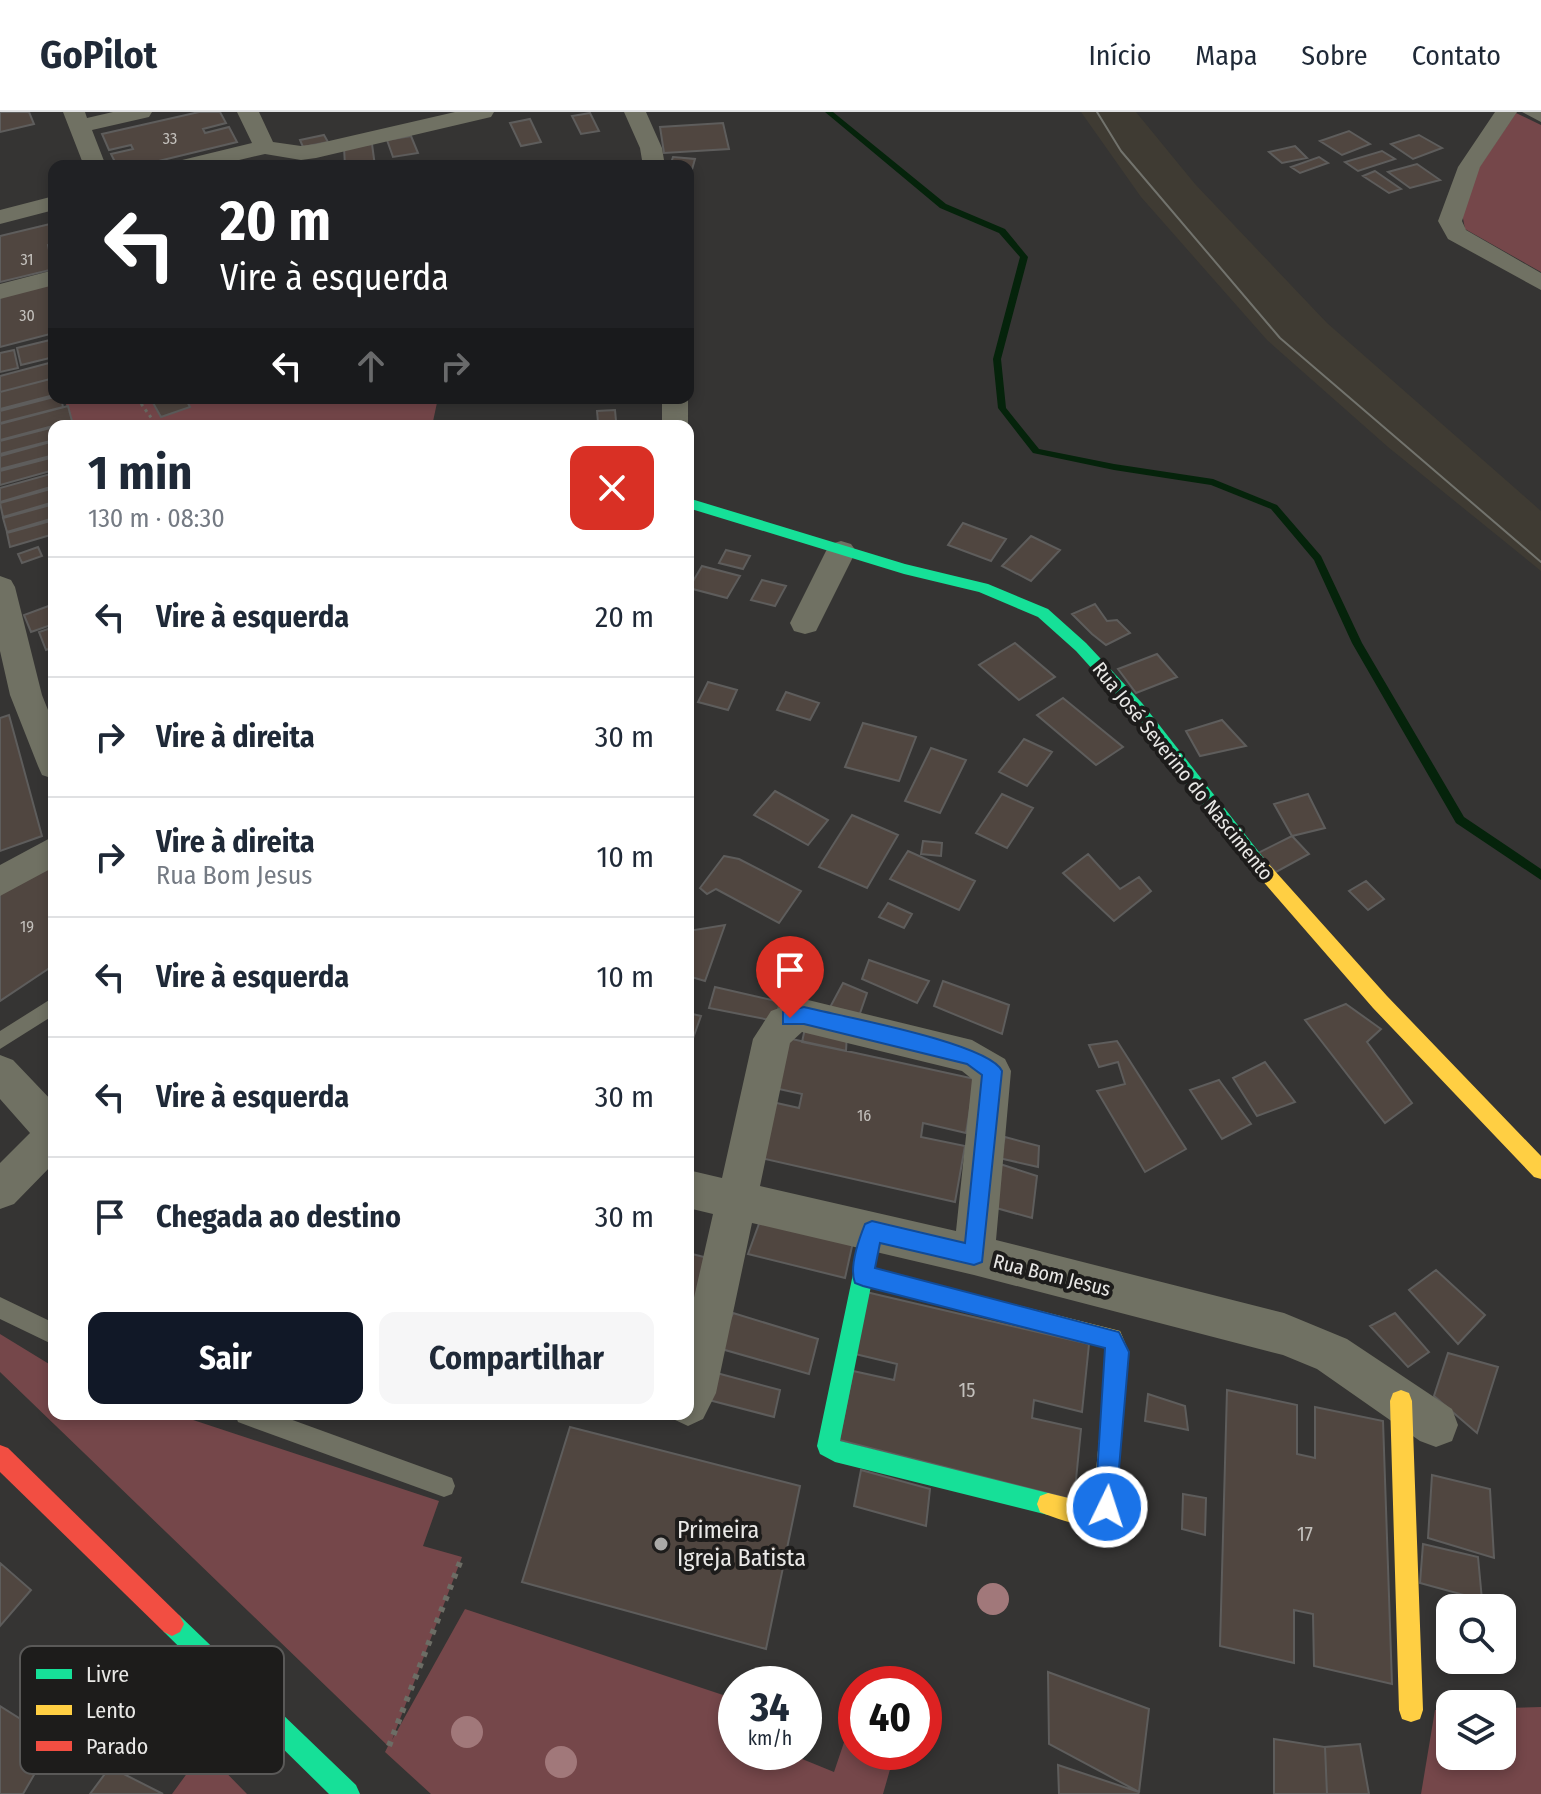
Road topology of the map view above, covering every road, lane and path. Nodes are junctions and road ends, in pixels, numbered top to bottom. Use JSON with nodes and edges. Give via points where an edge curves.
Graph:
{"nodes":[{"id":1,"x":141,"y":112,"type":"edge"},
{"id":2,"x":248,"y":112,"type":"edge"},
{"id":3,"x":483,"y":112,"type":"edge"},
{"id":4,"x":635,"y":112,"type":"edge"},
{"id":5,"x":1506,"y":112,"type":"edge"},
{"id":6,"x":1533,"y":112,"type":"edge"},
{"id":7,"x":1541,"y":116,"type":"edge"},
{"id":8,"x":77,"y":119,"type":"edge"},
{"id":9,"x":265,"y":147,"type":"junction"},
{"id":10,"x":93,"y":160,"type":"edge"},
{"id":11,"x":211,"y":160,"type":"edge"},
{"id":12,"x":653,"y":160,"type":"edge"},
{"id":13,"x":48,"y":205,"type":"edge"},
{"id":14,"x":0,"y":217,"type":"edge"},
{"id":15,"x":48,"y":279,"type":"edge"},
{"id":16,"x":1541,"y":283,"type":"edge"},
{"id":17,"x":0,"y":292,"type":"edge"},
{"id":18,"x":694,"y":505,"type":"edge"},
{"id":19,"x":841,"y":551,"type":"junction"},
{"id":20,"x":0,"y":587,"type":"edge"},
{"id":21,"x":805,"y":623,"type":"dead end"},
{"id":22,"x":11,"y":684,"type":"edge"},
{"id":23,"x":48,"y":755,"type":"edge"},
{"id":24,"x":48,"y":854,"type":"edge"},
{"id":25,"x":0,"y":882,"type":"edge"},
{"id":26,"x":48,"y":1009,"type":"edge"},
{"id":27,"x":0,"y":1041,"type":"edge"},
{"id":28,"x":0,"y":1072,"type":"edge"},
{"id":29,"x":48,"y":1150,"type":"edge"},
{"id":30,"x":1541,"y":1170,"type":"edge"},
{"id":31,"x":0,"y":1190,"type":"edge"},
{"id":32,"x":694,"y":1190,"type":"edge"},
{"id":33,"x":734,"y":1199,"type":"junction"},
{"id":34,"x":872,"y":1231,"type":"junction"},
{"id":35,"x":974,"y":1255,"type":"junction"},
{"id":36,"x":863,"y":1276,"type":"junction"},
{"id":37,"x":0,"y":1308,"type":"edge"},
{"id":38,"x":48,"y":1331,"type":"edge"},
{"id":39,"x":694,"y":1393,"type":"edge"},
{"id":40,"x":1401,"y":1401,"type":"junction"},
{"id":41,"x":262,"y":1420,"type":"edge"},
{"id":42,"x":1436,"y":1425,"type":"dead end"},
{"id":43,"x":0,"y":1456,"type":"edge"},
{"id":44,"x":444,"y":1486,"type":"dead end"},
{"id":45,"x":462,"y":1557,"type":"dead end"},
{"id":46,"x":195,"y":1646,"type":"edge"},
{"id":47,"x":1411,"y":1710,"type":"dead end"},
{"id":48,"x":284,"y":1733,"type":"edge"},
{"id":49,"x":389,"y":1746,"type":"dead end"},
{"id":50,"x":347,"y":1794,"type":"edge"}],
"edges":[{"from":1,"to":8,"type":"street"},
{"from":2,"to":9,"type":"street"},
{"from":3,"to":9,"type":"street","via":[[316,151]]},
{"from":4,"to":12,"type":"street"},
{"from":5,"to":16,"type":"street","via":[[1469,167],[1450,221],[1456,234]]},
{"from":6,"to":7,"type":"street"},
{"from":8,"to":10,"type":"street"},
{"from":9,"to":11,"type":"street"},
{"from":13,"to":14,"type":"street"},
{"from":15,"to":17,"type":"street"},
{"from":18,"to":19,"type":"street","name":"Rua José Severino do Nascimento"},
{"from":19,"to":21,"type":"street"},
{"from":19,"to":30,"type":"street","name":"Rua José Severino do Nascimento","via":[[1011,597],[1043,613],[1136,707],[1265,872],[1380,1002]]},
{"from":20,"to":22,"type":"street"},
{"from":22,"to":23,"type":"street"},
{"from":24,"to":25,"type":"street"},
{"from":26,"to":27,"type":"lane"},
{"from":28,"to":29,"type":"street"},
{"from":29,"to":31,"type":"street"},
{"from":32,"to":33,"type":"street","name":"Rua Bom Jesus"},
{"from":33,"to":34,"type":"street","name":"Rua Bom Jesus"},
{"from":33,"to":35,"type":"street","via":[[772,1039],[778,1026],[804,1015],[972,1057],[992,1071]]},
{"from":33,"to":39,"type":"street"},
{"from":34,"to":35,"type":"street","name":"Rua Bom Jesus"},
{"from":34,"to":36,"type":"street"},
{"from":35,"to":40,"type":"street","name":"Rua Bom Jesus","via":[[1284,1334],[1332,1354]]},
{"from":36,"to":36,"type":"street","via":[[828,1446],[1094,1516],[1104,1513],[1118,1352],[1112,1339]]},
{"from":37,"to":38,"type":"lane"},
{"from":40,"to":42,"type":"street","name":"Rua Bom Jesus"},
{"from":40,"to":47,"type":"street"},
{"from":41,"to":44,"type":"lane"},
{"from":43,"to":46,"type":"street"},
{"from":45,"to":49,"type":"path"},
{"from":48,"to":50,"type":"street"}]}
